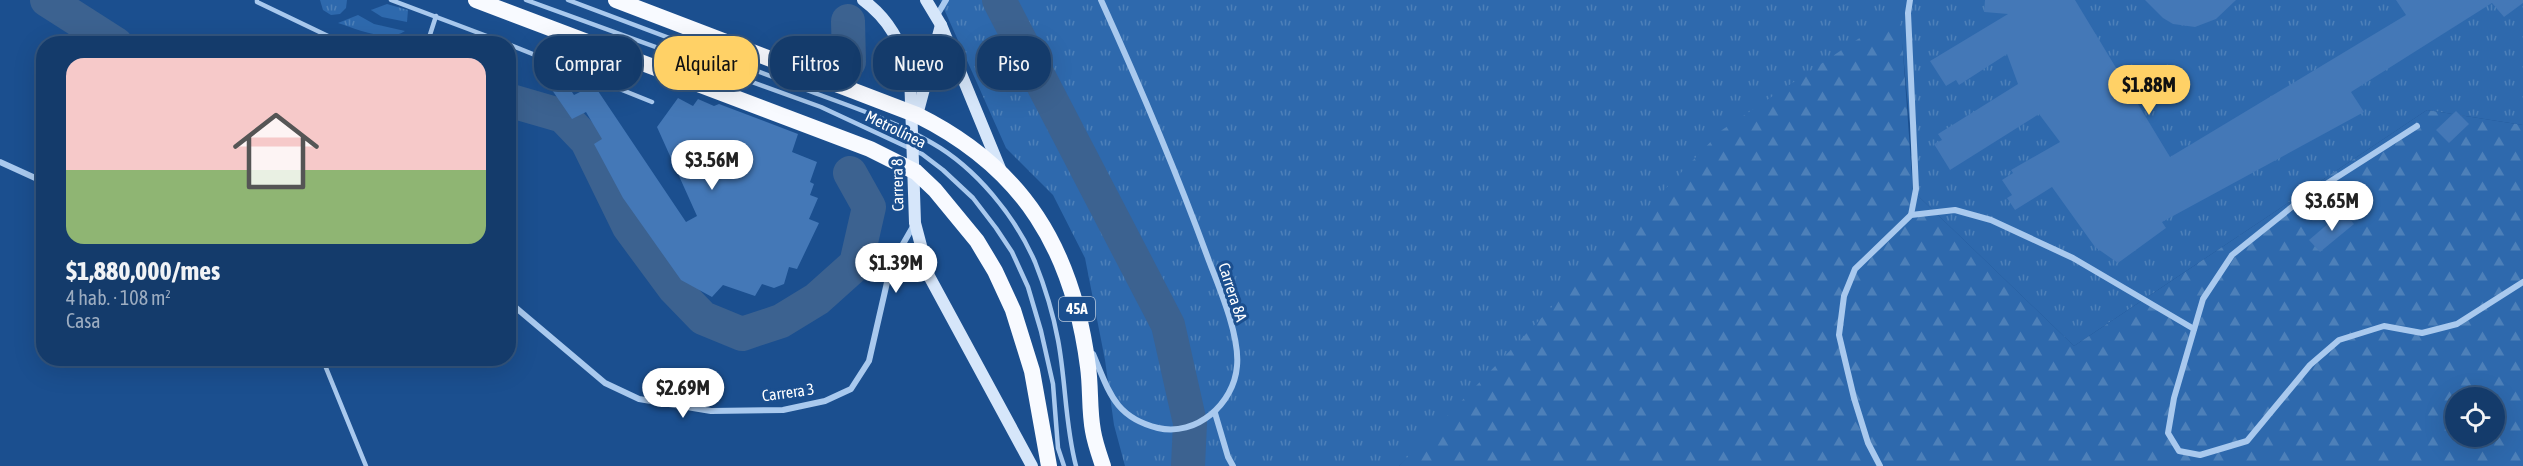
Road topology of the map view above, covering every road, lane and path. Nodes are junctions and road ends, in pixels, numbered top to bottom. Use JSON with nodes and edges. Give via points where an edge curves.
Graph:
{"nodes":[{"id":1,"x":256,"y":0,"type":"edge"},
{"id":2,"x":392,"y":0,"type":"edge"},
{"id":3,"x":476,"y":0,"type":"edge"},
{"id":4,"x":526,"y":0,"type":"edge"},
{"id":5,"x":568,"y":0,"type":"edge"},
{"id":6,"x":616,"y":0,"type":"edge"},
{"id":7,"x":863,"y":0,"type":"edge"},
{"id":8,"x":946,"y":0,"type":"edge"},
{"id":9,"x":1101,"y":0,"type":"edge"},
{"id":10,"x":1910,"y":0,"type":"edge"},
{"id":11,"x":934,"y":13,"type":"edge"},
{"id":12,"x":435,"y":16,"type":"junction"},
{"id":13,"x":328,"y":36,"type":"edge"},
{"id":14,"x":429,"y":36,"type":"edge"},
{"id":15,"x":490,"y":36,"type":"edge"},
{"id":16,"x":516,"y":47,"type":"edge"},
{"id":17,"x":652,"y":102,"type":"dead end"},
{"id":18,"x":917,"y":115,"type":"junction"},
{"id":19,"x":2417,"y":126,"type":"dead end"},
{"id":20,"x":0,"y":162,"type":"edge"},
{"id":21,"x":1001,"y":171,"type":"junction"},
{"id":22,"x":36,"y":178,"type":"edge"},
{"id":23,"x":1911,"y":215,"type":"junction"},
{"id":24,"x":915,"y":223,"type":"junction"},
{"id":25,"x":2523,"y":282,"type":"edge"},
{"id":26,"x":516,"y":308,"type":"edge"},
{"id":27,"x":1081,"y":329,"type":"junction"},
{"id":28,"x":2194,"y":329,"type":"junction"},
{"id":29,"x":325,"y":366,"type":"edge"},
{"id":30,"x":1215,"y":413,"type":"junction"},
{"id":31,"x":366,"y":466,"type":"edge"},
{"id":32,"x":1032,"y":466,"type":"edge"},
{"id":33,"x":1049,"y":466,"type":"edge"},
{"id":34,"x":1064,"y":466,"type":"edge"},
{"id":35,"x":1076,"y":466,"type":"edge"},
{"id":36,"x":1102,"y":466,"type":"edge"},
{"id":37,"x":1233,"y":466,"type":"edge"},
{"id":38,"x":1880,"y":466,"type":"edge"}],
"edges":[{"from":1,"to":13,"type":"lane"},
{"from":2,"to":12,"type":"lane"},
{"from":3,"to":33,"type":"highway","via":[[870,149],[916,172],[977,241],[1013,310],[1032,371]]},
{"from":4,"to":34,"type":"lane","name":"Metrolínea","via":[[821,107],[922,154],[943,170],[973,198],[996,228],[1028,287],[1053,384],[1058,448]]},
{"from":5,"to":35,"type":"lane","name":"Metrolínea","via":[[876,117],[933,143],[964,167],[987,190],[1022,237],[1048,297]]},
{"from":6,"to":18,"type":"highway","number":"45A"},
{"from":7,"to":24,"type":"main road","name":"Carrera 8","via":[[895,34],[910,73]]},
{"from":8,"to":11,"type":"street"},
{"from":9,"to":30,"type":"street","name":"Carrera 8A","via":[[1183,190],[1225,303],[1238,366],[1232,389]]},
{"from":10,"to":23,"type":"street","via":[[1916,189]]},
{"from":11,"to":18,"type":"main road"},
{"from":11,"to":21,"type":"main road"},
{"from":12,"to":14,"type":"lane"},
{"from":12,"to":15,"type":"lane"},
{"from":16,"to":17,"type":"lane"},
{"from":18,"to":21,"type":"highway","number":"45A","via":[[956,136]]},
{"from":19,"to":28,"type":"street","via":[[2298,202],[2232,255],[2203,299]]},
{"from":20,"to":22,"type":"street"},
{"from":21,"to":27,"type":"highway","number":"45A","via":[[1026,200],[1053,242],[1071,287]]},
{"from":23,"to":28,"type":"street","via":[[1955,210],[1991,220],[2073,258]]},
{"from":23,"to":38,"type":"street","via":[[1855,268],[1844,296],[1839,335],[1857,410]]},
{"from":24,"to":26,"type":"street","name":"Carrera 3","via":[[891,265],[869,362],[851,388],[825,401],[783,410],[711,411],[639,399],[605,383]]},
{"from":24,"to":32,"type":"main road","name":"Carrera 8","via":[[929,276]]},
{"from":25,"to":28,"type":"street","via":[[2457,324],[2422,333],[2384,326],[2339,340],[2310,365],[2247,441],[2200,455],[2179,451],[2168,433]]},
{"from":27,"to":30,"type":"street","name":"Carrera 8A","via":[[1112,398],[1127,415],[1140,423],[1168,430],[1198,424]]},
{"from":27,"to":36,"type":"highway","number":"45A","via":[[1093,430]]},
{"from":29,"to":31,"type":"lane"},
{"from":30,"to":37,"type":"street"}]}
